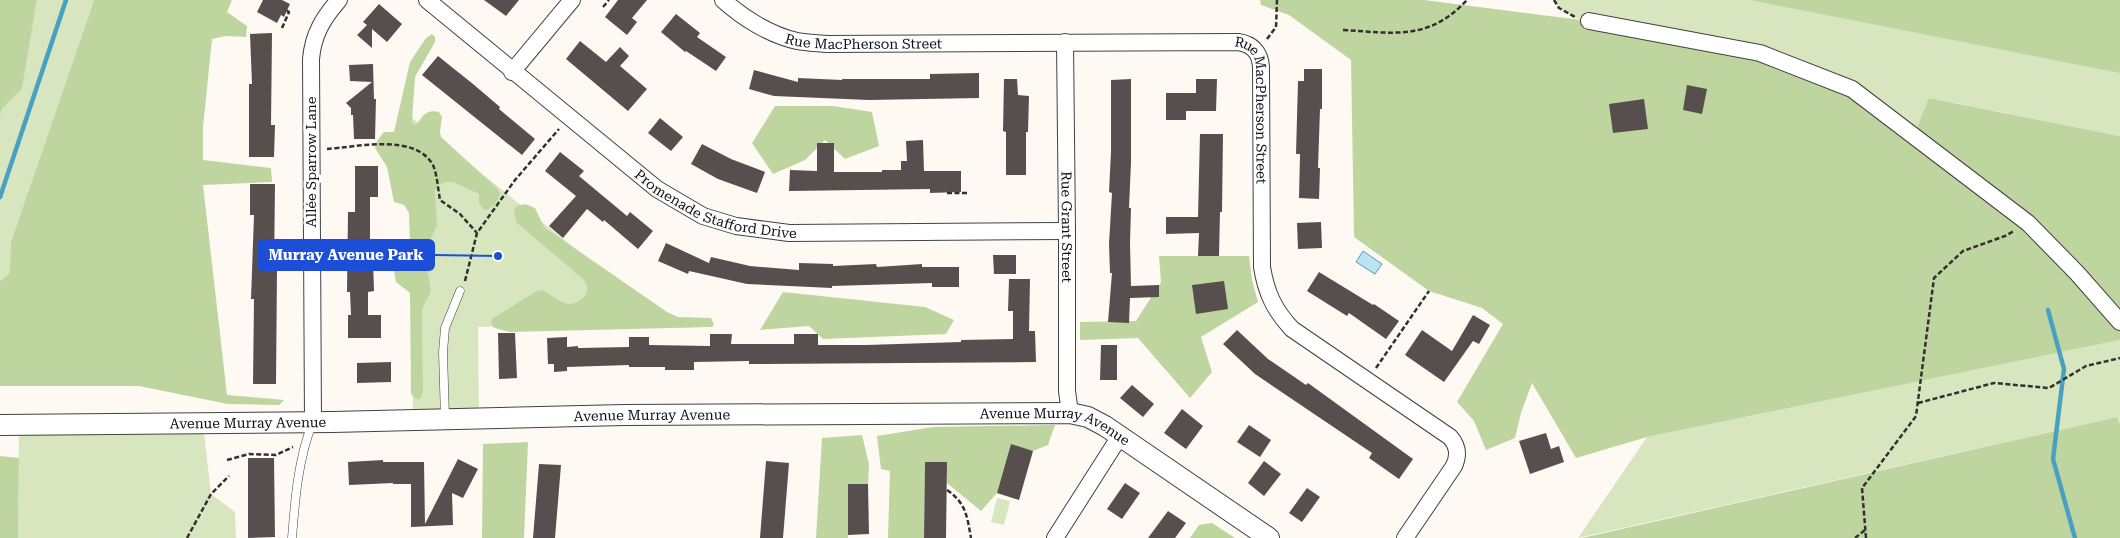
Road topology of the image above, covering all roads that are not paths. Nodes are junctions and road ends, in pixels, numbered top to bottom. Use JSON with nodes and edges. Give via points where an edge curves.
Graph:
{"nodes":[{"id":1,"x":339,"y":0,"type":"edge"},
{"id":2,"x":427,"y":0,"type":"edge"},
{"id":3,"x":572,"y":0,"type":"edge"},
{"id":4,"x":723,"y":0,"type":"edge"},
{"id":5,"x":1589,"y":21,"type":"road end"},
{"id":6,"x":1065,"y":42,"type":"junction"},
{"id":7,"x":512,"y":72,"type":"junction"},
{"id":8,"x":1067,"y":232,"type":"junction"},
{"id":9,"x":460,"y":291,"type":"road end"},
{"id":10,"x":2120,"y":322,"type":"edge"},
{"id":11,"x":1070,"y":413,"type":"junction"},
{"id":12,"x":445,"y":418,"type":"junction"},
{"id":13,"x":0,"y":424,"type":"edge"},
{"id":14,"x":309,"y":431,"type":"junction"},
{"id":15,"x":1120,"y":436,"type":"junction"},
{"id":16,"x":292,"y":538,"type":"edge"},
{"id":17,"x":1055,"y":538,"type":"edge"},
{"id":18,"x":1269,"y":538,"type":"edge"},
{"id":19,"x":1405,"y":538,"type":"edge"}],
"edges":[{"from":1,"to":14,"type":"street","name":"Allée Sparrow Lane","via":[[320,24],[312,47]]},
{"from":2,"to":7,"type":"street","name":"Promenade Stafford Drive"},
{"from":3,"to":7,"type":"street"},
{"from":4,"to":6,"type":"street","name":"Rue MacPherson Street","via":[[763,27],[797,40],[828,44]]},
{"from":5,"to":10,"type":"street","via":[[1760,52],[1852,89],[2028,223]]},
{"from":6,"to":8,"type":"street","name":"Rue Grant Street"},
{"from":6,"to":19,"type":"street","name":"Rue MacPherson Street","via":[[1238,42],[1257,52],[1261,67],[1262,267],[1271,302],[1292,329],[1450,437],[1457,448],[1454,466]]},
{"from":7,"to":8,"type":"street","name":"Promenade Stafford Drive","via":[[657,189],[703,216],[736,226],[789,233]]},
{"from":8,"to":11,"type":"street","name":"Rue Grant Street","via":[[1067,391]]},
{"from":9,"to":12,"type":"lane","via":[[445,328]]},
{"from":11,"to":12,"type":"street","name":"Avenue Murray Avenue"},
{"from":11,"to":15,"type":"street","name":"Avenue Murray Avenue","via":[[1088,417]]},
{"from":12,"to":14,"type":"street","name":"Avenue Murray Avenue"},
{"from":13,"to":14,"type":"street","name":"Avenue Murray Avenue"},
{"from":14,"to":16,"type":"lane"},
{"from":15,"to":17,"type":"street"},
{"from":15,"to":18,"type":"street","name":"Avenue Murray Avenue"}]}
